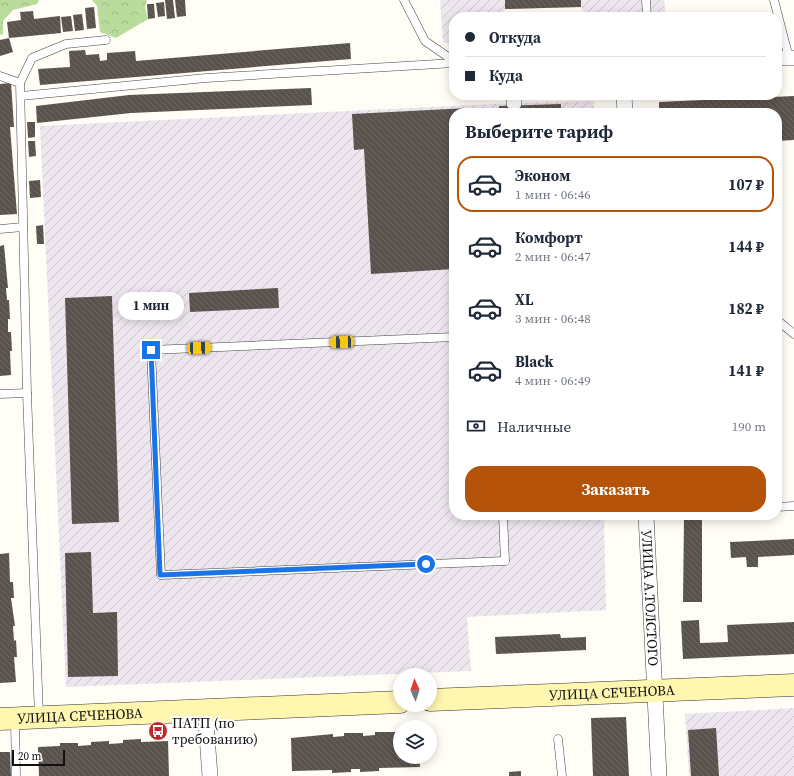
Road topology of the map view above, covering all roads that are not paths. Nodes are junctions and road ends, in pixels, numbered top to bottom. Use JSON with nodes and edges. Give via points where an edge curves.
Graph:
{"nodes":[{"id":1,"x":404,"y":0,"type":"edge"},
{"id":2,"x":646,"y":0,"type":"edge"},
{"id":3,"x":774,"y":0,"type":"edge"},
{"id":4,"x":647,"y":12,"type":"edge"},
{"id":5,"x":777,"y":12,"type":"edge"},
{"id":6,"x":782,"y":36,"type":"edge"},
{"id":7,"x":106,"y":40,"type":"dead end"},
{"id":8,"x":449,"y":58,"type":"edge"},
{"id":9,"x":787,"y":58,"type":"edge"},
{"id":10,"x":449,"y":62,"type":"edge"},
{"id":11,"x":0,"y":76,"type":"edge"},
{"id":12,"x":20,"y":83,"type":"junction"},
{"id":13,"x":21,"y":96,"type":"junction"},
{"id":14,"x":24,"y":227,"type":"junction"},
{"id":15,"x":0,"y":230,"type":"edge"},
{"id":16,"x":782,"y":324,"type":"edge"},
{"id":17,"x":794,"y":334,"type":"edge"},
{"id":18,"x":449,"y":337,"type":"edge"},
{"id":19,"x":27,"y":393,"type":"junction"},
{"id":20,"x":0,"y":394,"type":"edge"},
{"id":21,"x":794,"y":506,"type":"edge"},
{"id":22,"x":782,"y":507,"type":"edge"},
{"id":23,"x":503,"y":520,"type":"edge"},
{"id":24,"x":646,"y":520,"type":"edge"},
{"id":25,"x":794,"y":685,"type":"edge"},
{"id":26,"x":655,"y":691,"type":"junction"},
{"id":27,"x":437,"y":700,"type":"edge"},
{"id":28,"x":393,"y":702,"type":"edge"},
{"id":29,"x":205,"y":710,"type":"junction"},
{"id":30,"x":39,"y":717,"type":"junction"},
{"id":31,"x":8,"y":719,"type":"edge"},
{"id":32,"x":558,"y":739,"type":"dead end"},
{"id":33,"x":16,"y":776,"type":"edge"},
{"id":34,"x":210,"y":776,"type":"edge"},
{"id":35,"x":562,"y":776,"type":"edge"},
{"id":36,"x":659,"y":776,"type":"edge"}],
"edges":[{"from":1,"to":8,"type":"lane","via":[[425,41]]},
{"from":2,"to":4,"type":"lane"},
{"from":3,"to":5,"type":"lane"},
{"from":6,"to":9,"type":"lane"},
{"from":7,"to":12,"type":"lane","via":[[66,44],[32,58]]},
{"from":10,"to":13,"type":"lane","via":[[206,78]]},
{"from":11,"to":12,"type":"lane"},
{"from":12,"to":13,"type":"lane"},
{"from":13,"to":14,"type":"lane"},
{"from":14,"to":15,"type":"lane"},
{"from":14,"to":19,"type":"lane"},
{"from":16,"to":17,"type":"lane"},
{"from":18,"to":23,"type":"lane","via":[[151,350],[160,575],[505,561]]},
{"from":19,"to":20,"type":"lane"},
{"from":19,"to":30,"type":"lane"},
{"from":21,"to":22,"type":"lane"},
{"from":24,"to":26,"type":"street","name":"УЛИЦА А.ТОЛСТОГО"},
{"from":25,"to":26,"type":"main road","name":"УЛИЦА СЕЧЕНОВА"},
{"from":26,"to":27,"type":"main road","name":"УЛИЦА СЕЧЕНОВА"},
{"from":26,"to":36,"type":"street","name":"УЛИЦА А.ТОЛСТОГО"},
{"from":28,"to":29,"type":"main road","name":"УЛИЦА СЕЧЕНОВА"},
{"from":29,"to":30,"type":"main road","name":"УЛИЦА СЕЧЕНОВА"},
{"from":29,"to":34,"type":"street"},
{"from":30,"to":31,"type":"main road","name":"УЛИЦА СЕЧЕНОВА"},
{"from":31,"to":33,"type":"lane"},
{"from":32,"to":35,"type":"lane"}]}
